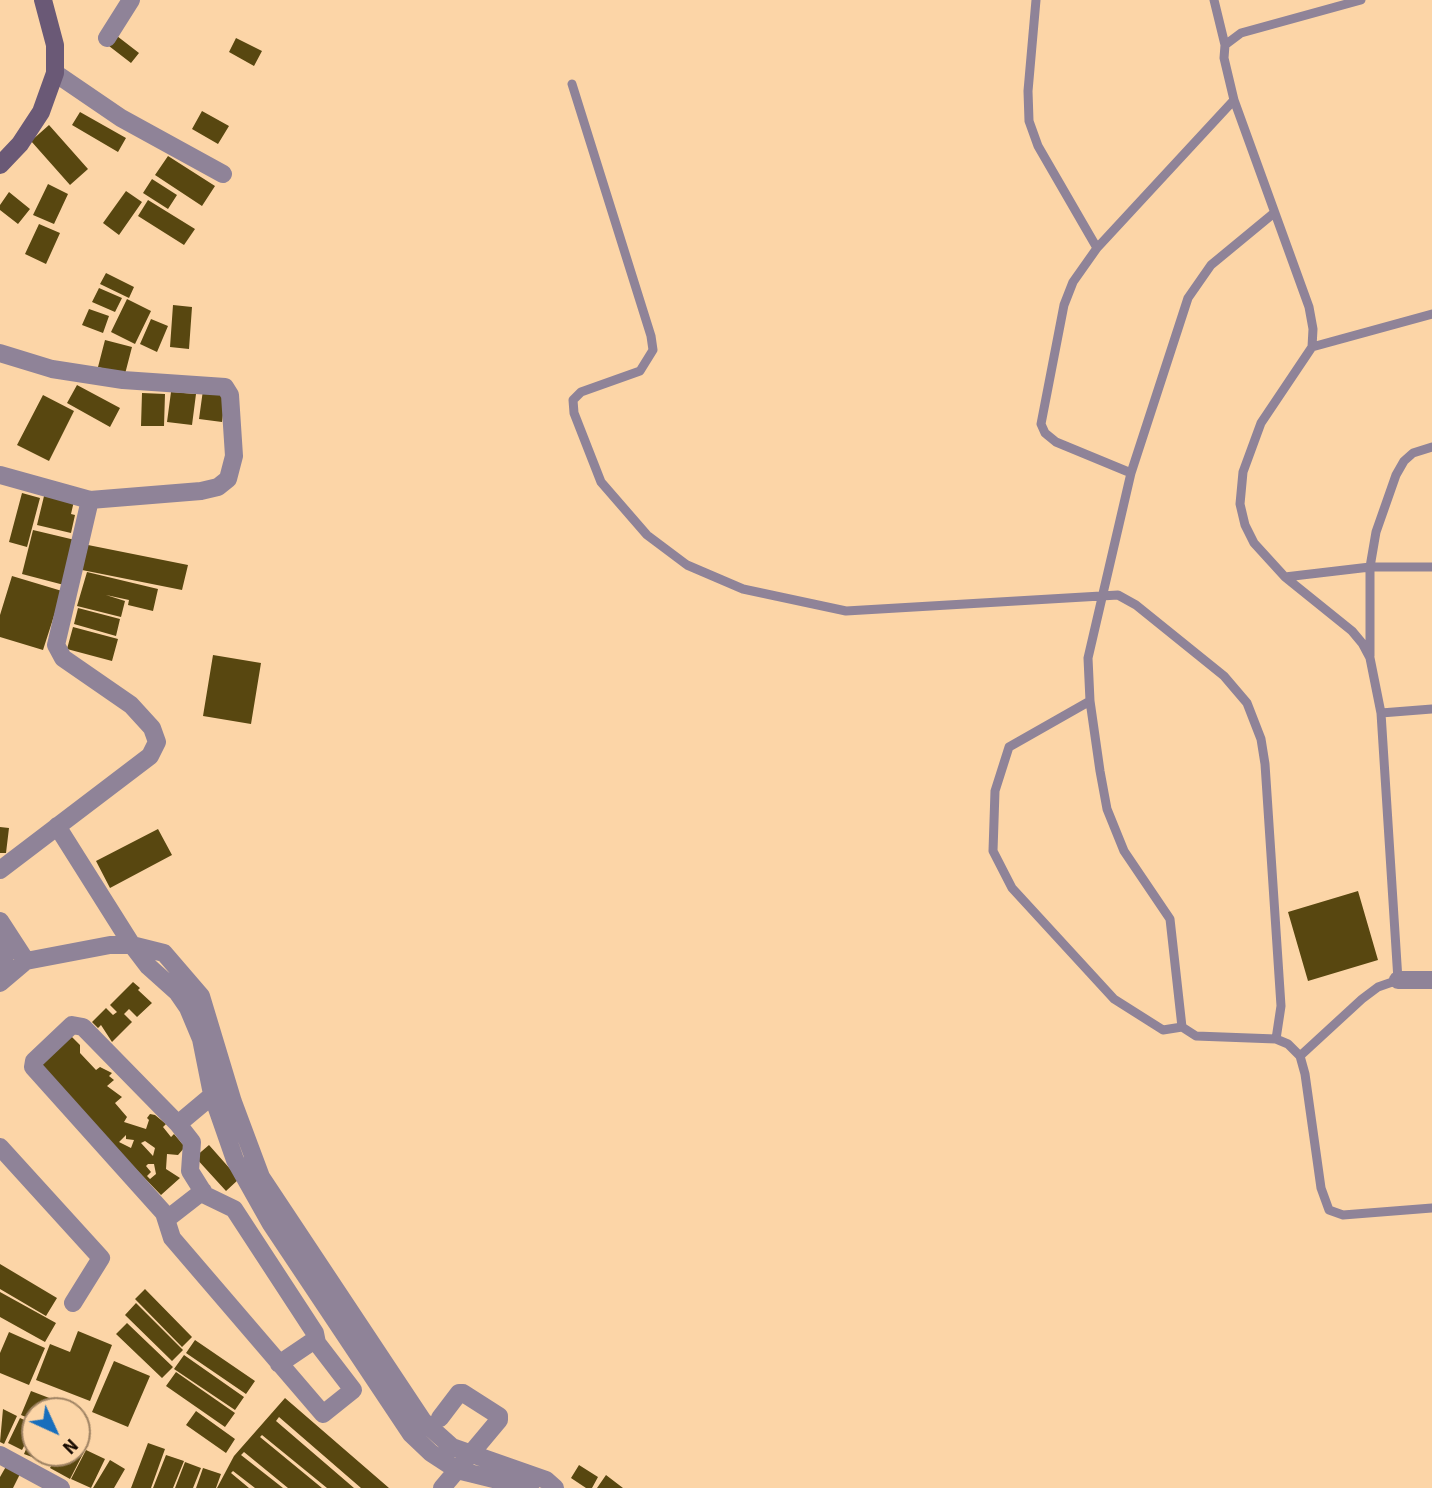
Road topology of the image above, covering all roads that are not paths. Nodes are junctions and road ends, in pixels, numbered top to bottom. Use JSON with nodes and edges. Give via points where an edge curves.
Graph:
{"nodes":[{"id":1,"x":43,"y":0,"type":"edge"},
{"id":2,"x":131,"y":0,"type":"edge"},
{"id":3,"x":1037,"y":0,"type":"edge"},
{"id":4,"x":1214,"y":0,"type":"edge"},
{"id":5,"x":1361,"y":0,"type":"edge"},
{"id":6,"x":107,"y":38,"type":"dead end"},
{"id":7,"x":1225,"y":45,"type":"junction"},
{"id":8,"x":55,"y":73,"type":"junction"},
{"id":9,"x":572,"y":84,"type":"dead end"},
{"id":10,"x":1234,"y":100,"type":"junction"},
{"id":11,"x":0,"y":165,"type":"edge"},
{"id":12,"x":223,"y":174,"type":"dead end"},
{"id":13,"x":1275,"y":213,"type":"junction"},
{"id":14,"x":1097,"y":248,"type":"junction"},
{"id":15,"x":1432,"y":314,"type":"edge"},
{"id":16,"x":1312,"y":347,"type":"junction"},
{"id":17,"x":0,"y":353,"type":"edge"},
{"id":18,"x":1432,"y":447,"type":"edge"},
{"id":19,"x":1131,"y":473,"type":"junction"},
{"id":20,"x":0,"y":475,"type":"edge"},
{"id":21,"x":90,"y":500,"type":"junction"},
{"id":22,"x":1432,"y":566,"type":"edge"},
{"id":23,"x":1370,"y":567,"type":"junction"},
{"id":24,"x":1285,"y":576,"type":"junction"},
{"id":25,"x":1104,"y":595,"type":"junction"},
{"id":26,"x":1370,"y":658,"type":"junction"},
{"id":27,"x":1090,"y":701,"type":"junction"},
{"id":28,"x":1432,"y":709,"type":"edge"},
{"id":29,"x":1381,"y":713,"type":"junction"},
{"id":30,"x":57,"y":826,"type":"junction"},
{"id":31,"x":0,"y":870,"type":"edge"},
{"id":32,"x":0,"y":921,"type":"edge"},
{"id":33,"x":0,"y":936,"type":"edge"},
{"id":34,"x":132,"y":945,"type":"junction"},
{"id":35,"x":26,"y":961,"type":"junction"},
{"id":36,"x":0,"y":965,"type":"edge"},
{"id":37,"x":1398,"y":980,"type":"junction"},
{"id":38,"x":1432,"y":980,"type":"edge"},
{"id":39,"x":0,"y":983,"type":"edge"},
{"id":40,"x":1182,"y":1027,"type":"junction"},
{"id":41,"x":1276,"y":1039,"type":"junction"},
{"id":42,"x":1300,"y":1056,"type":"junction"},
{"id":43,"x":228,"y":1083,"type":"junction"},
{"id":44,"x":212,"y":1094,"type":"junction"},
{"id":45,"x":178,"y":1124,"type":"junction"},
{"id":46,"x":0,"y":1147,"type":"edge"},
{"id":47,"x":203,"y":1191,"type":"junction"},
{"id":48,"x":1432,"y":1208,"type":"edge"},
{"id":49,"x":167,"y":1219,"type":"junction"},
{"id":50,"x":73,"y":1303,"type":"dead end"},
{"id":51,"x":347,"y":1320,"type":"junction"},
{"id":52,"x":316,"y":1339,"type":"junction"},
{"id":53,"x":279,"y":1364,"type":"junction"},
{"id":54,"x":392,"y":1389,"type":"junction"},
{"id":55,"x":440,"y":1418,"type":"dead end"},
{"id":56,"x":0,"y":1455,"type":"edge"},
{"id":57,"x":471,"y":1455,"type":"junction"},
{"id":58,"x":457,"y":1470,"type":"junction"},
{"id":59,"x":61,"y":1488,"type":"edge"},
{"id":60,"x":442,"y":1488,"type":"edge"},
{"id":61,"x":530,"y":1488,"type":"edge"},
{"id":62,"x":555,"y":1488,"type":"edge"}],
"edges":[{"from":1,"to":8,"type":"street","via":[[55,45]]},
{"from":2,"to":6,"type":"street"},
{"from":3,"to":14,"type":"lane","via":[[1029,121],[1038,146]]},
{"from":4,"to":7,"type":"lane"},
{"from":5,"to":7,"type":"lane","via":[[1241,33]]},
{"from":7,"to":10,"type":"lane"},
{"from":8,"to":11,"type":"street","via":[[41,112]]},
{"from":8,"to":12,"type":"street","via":[[121,118]]},
{"from":9,"to":25,"type":"lane","via":[[653,350],[639,371],[581,392],[573,400],[574,413],[601,482],[647,535],[687,565],[743,590],[846,611]]},
{"from":10,"to":13,"type":"lane"},
{"from":10,"to":14,"type":"lane"},
{"from":13,"to":16,"type":"lane","via":[[1309,307]]},
{"from":13,"to":19,"type":"lane","via":[[1211,265],[1188,298]]},
{"from":14,"to":19,"type":"lane","via":[[1073,282],[1064,305],[1041,425],[1056,442]]},
{"from":15,"to":16,"type":"lane"},
{"from":16,"to":24,"type":"lane","via":[[1261,423],[1239,489],[1245,525],[1254,543]]},
{"from":17,"to":21,"type":"street","via":[[64,371],[123,380],[218,384],[228,390],[234,456],[228,480],[201,491]]},
{"from":18,"to":23,"type":"lane","via":[[1413,453],[1396,475],[1376,532]]},
{"from":19,"to":25,"type":"lane"},
{"from":20,"to":21,"type":"street"},
{"from":21,"to":30,"type":"street","via":[[56,645],[63,657],[131,705],[152,728],[157,742],[150,756]]},
{"from":22,"to":23,"type":"lane"},
{"from":23,"to":24,"type":"lane"},
{"from":23,"to":26,"type":"lane"},
{"from":24,"to":26,"type":"lane","via":[[1352,631]]},
{"from":25,"to":27,"type":"lane","via":[[1088,658]]},
{"from":25,"to":41,"type":"lane","via":[[1125,597],[1224,676],[1254,718],[1265,764],[1270,827],[1281,1006]]},
{"from":26,"to":29,"type":"lane"},
{"from":27,"to":40,"type":"lane","via":[[1114,830],[1170,919]]},
{"from":27,"to":40,"type":"lane","via":[[1009,747],[995,791],[993,851],[1012,888],[1114,999],[1163,1030]]},
{"from":28,"to":29,"type":"lane"},
{"from":29,"to":37,"type":"lane"},
{"from":30,"to":31,"type":"street"},
{"from":30,"to":34,"type":"street"},
{"from":32,"to":35,"type":"street"},
{"from":33,"to":36,"type":"street","via":[[8,951]]},
{"from":34,"to":35,"type":"street","via":[[110,944]]},
{"from":34,"to":43,"type":"street","via":[[164,953],[201,996]]},
{"from":34,"to":44,"type":"street","via":[[188,1008],[201,1040]]},
{"from":35,"to":39,"type":"street"},
{"from":37,"to":38,"type":"street"},
{"from":37,"to":42,"type":"lane","via":[[1362,999]]},
{"from":40,"to":41,"type":"lane","via":[[1196,1036]]},
{"from":41,"to":42,"type":"lane"},
{"from":42,"to":48,"type":"lane","via":[[1321,1188],[1329,1209],[1343,1214]]},
{"from":43,"to":44,"type":"street"},
{"from":43,"to":51,"type":"street","via":[[261,1177]]},
{"from":44,"to":45,"type":"street"},
{"from":44,"to":51,"type":"street","via":[[235,1160],[271,1224]]},
{"from":45,"to":47,"type":"street","via":[[192,1143],[190,1171]]},
{"from":45,"to":49,"type":"street","via":[[83,1027],[72,1025],[34,1061],[33,1067]]},
{"from":46,"to":50,"type":"street","via":[[101,1258]]},
{"from":47,"to":49,"type":"street"},
{"from":47,"to":52,"type":"street","via":[[214,1202],[234,1209]]},
{"from":49,"to":53,"type":"street","via":[[172,1238]]},
{"from":51,"to":54,"type":"street"},
{"from":52,"to":53,"type":"street"},
{"from":52,"to":53,"type":"street","via":[[353,1390],[323,1414]]},
{"from":54,"to":57,"type":"street","via":[[435,1435]]},
{"from":54,"to":58,"type":"street","via":[[411,1434]]},
{"from":55,"to":57,"type":"street","via":[[463,1393],[499,1416]]},
{"from":56,"to":59,"type":"street"},
{"from":57,"to":58,"type":"street"},
{"from":57,"to":62,"type":"street","via":[[546,1480]]},
{"from":58,"to":60,"type":"street"},
{"from":58,"to":61,"type":"street"}]}
